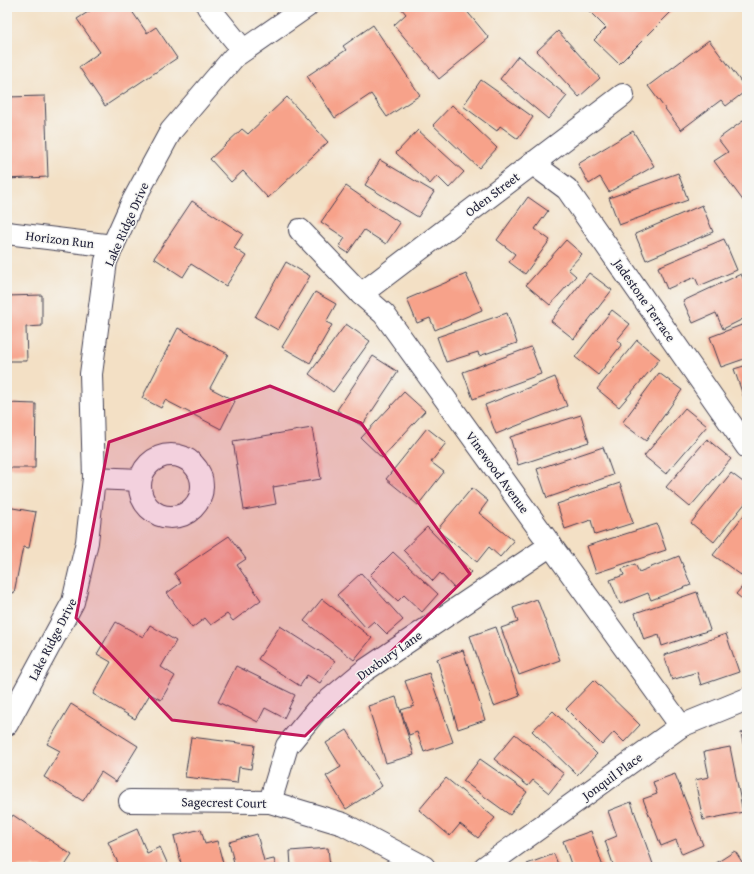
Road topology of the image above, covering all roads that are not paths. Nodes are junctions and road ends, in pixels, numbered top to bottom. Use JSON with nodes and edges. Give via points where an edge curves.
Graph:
{"nodes":[{"id":1,"x":208,"y":7,"type":"edge"},
{"id":2,"x":297,"y":9,"type":"edge"},
{"id":3,"x":243,"y":50,"type":"junction"},
{"id":4,"x":623,"y":95,"type":"dead end"},
{"id":5,"x":532,"y":164,"type":"junction"},
{"id":6,"x":300,"y":230,"type":"dead end"},
{"id":7,"x":7,"y":233,"type":"edge"},
{"id":8,"x":113,"y":246,"type":"junction"},
{"id":9,"x":361,"y":294,"type":"junction"},
{"id":10,"x":747,"y":447,"type":"edge"},
{"id":11,"x":94,"y":478,"type":"junction"},
{"id":12,"x":140,"y":480,"type":"dead end"},
{"id":13,"x":551,"y":545,"type":"junction"},
{"id":14,"x":747,"y":699,"type":"edge"},
{"id":15,"x":7,"y":724,"type":"edge"},
{"id":16,"x":681,"y":726,"type":"junction"},
{"id":17,"x":130,"y":801,"type":"dead end"},
{"id":18,"x":270,"y":802,"type":"junction"},
{"id":19,"x":424,"y":867,"type":"edge"},
{"id":20,"x":485,"y":867,"type":"edge"}],
"edges":[{"from":1,"to":3,"type":"street"},
{"from":2,"to":3,"type":"street","name":"Lake Ridge Drive"},
{"from":3,"to":8,"type":"street","name":"Lake Ridge Drive","via":[[234,57],[171,131],[132,203]]},
{"from":4,"to":5,"type":"street","name":"Oden Street"},
{"from":5,"to":9,"type":"street","name":"Oden Street"},
{"from":5,"to":10,"type":"street","name":"Jadestone Terrace","via":[[568,189]]},
{"from":6,"to":9,"type":"street","name":"Vinewood Avenue"},
{"from":7,"to":8,"type":"street","name":"Horizon Run"},
{"from":8,"to":11,"type":"street","name":"Lake Ridge Drive","via":[[106,261],[91,374]]},
{"from":9,"to":13,"type":"street","name":"Vinewood Avenue","via":[[384,314]]},
{"from":11,"to":12,"type":"street"},
{"from":11,"to":15,"type":"street","name":"Lake Ridge Drive","via":[[87,542],[74,602]]},
{"from":13,"to":16,"type":"street","name":"Vinewood Avenue"},
{"from":13,"to":18,"type":"street","name":"Duxbury Lane","via":[[364,671],[316,711],[287,746]]},
{"from":14,"to":16,"type":"street","name":"Jonquil Place"},
{"from":16,"to":20,"type":"street","name":"Jonquil Place"},
{"from":17,"to":18,"type":"street","name":"Sagecrest Court"},
{"from":18,"to":19,"type":"street","name":"Sagecrest Court","via":[[342,824]]}]}
